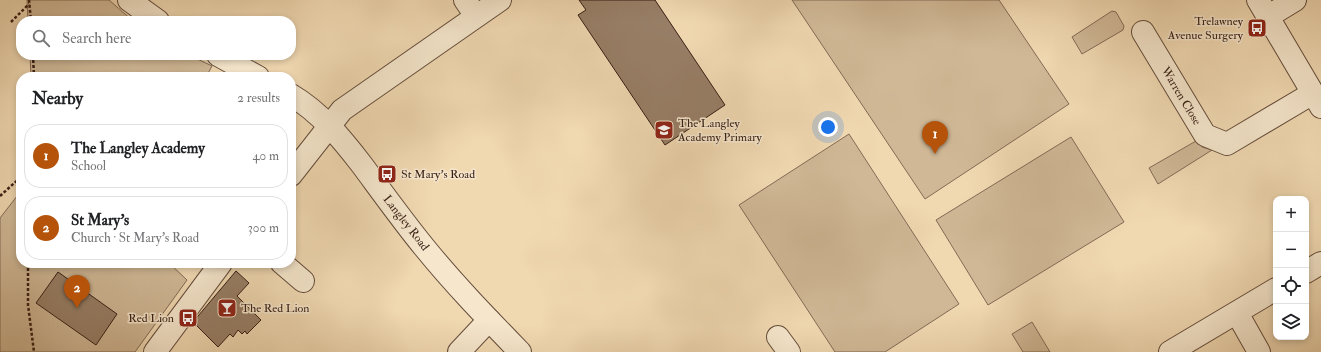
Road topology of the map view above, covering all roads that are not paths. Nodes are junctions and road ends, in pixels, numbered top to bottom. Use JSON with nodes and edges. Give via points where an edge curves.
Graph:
{"nodes":[{"id":1,"x":129,"y":0,"type":"edge"},
{"id":2,"x":500,"y":0,"type":"edge"},
{"id":3,"x":1295,"y":0,"type":"edge"},
{"id":4,"x":470,"y":8,"type":"edge"},
{"id":5,"x":1263,"y":8,"type":"edge"},
{"id":6,"x":151,"y":16,"type":"edge"},
{"id":7,"x":1143,"y":32,"type":"dead end"},
{"id":8,"x":227,"y":60,"type":"edge"},
{"id":9,"x":249,"y":72,"type":"edge"},
{"id":10,"x":296,"y":98,"type":"edge"},
{"id":11,"x":1317,"y":100,"type":"edge"},
{"id":12,"x":330,"y":126,"type":"junction"},
{"id":13,"x":296,"y":169,"type":"edge"},
{"id":14,"x":1321,"y":263,"type":"edge"},
{"id":15,"x":217,"y":268,"type":"edge"},
{"id":16,"x":288,"y":268,"type":"edge"},
{"id":17,"x":1309,"y":270,"type":"edge"},
{"id":18,"x":303,"y":281,"type":"dead end"},
{"id":19,"x":1273,"y":291,"type":"edge"},
{"id":20,"x":1236,"y":312,"type":"junction"},
{"id":21,"x":490,"y":320,"type":"junction"},
{"id":22,"x":155,"y":352,"type":"edge"},
{"id":23,"x":459,"y":352,"type":"edge"},
{"id":24,"x":520,"y":352,"type":"edge"},
{"id":25,"x":1170,"y":352,"type":"edge"},
{"id":26,"x":1259,"y":352,"type":"edge"}],
"edges":[{"from":1,"to":6,"type":"street"},
{"from":2,"to":4,"type":"street"},
{"from":3,"to":5,"type":"street"},
{"from":4,"to":12,"type":"street","via":[[342,110]]},
{"from":5,"to":11,"type":"street"},
{"from":7,"to":11,"type":"street","name":"Warren Close","via":[[1204,135],[1227,144]]},
{"from":8,"to":9,"type":"street"},
{"from":10,"to":12,"type":"street","name":"Langley Road"},
{"from":12,"to":13,"type":"street"},
{"from":12,"to":21,"type":"street","name":"Langley Road","via":[[424,247]]},
{"from":14,"to":17,"type":"street"},
{"from":15,"to":22,"type":"street"},
{"from":16,"to":18,"type":"street"},
{"from":19,"to":20,"type":"street"},
{"from":20,"to":25,"type":"street"},
{"from":20,"to":26,"type":"street"},
{"from":21,"to":23,"type":"street"},
{"from":21,"to":24,"type":"street","name":"Langley Road"}]}
